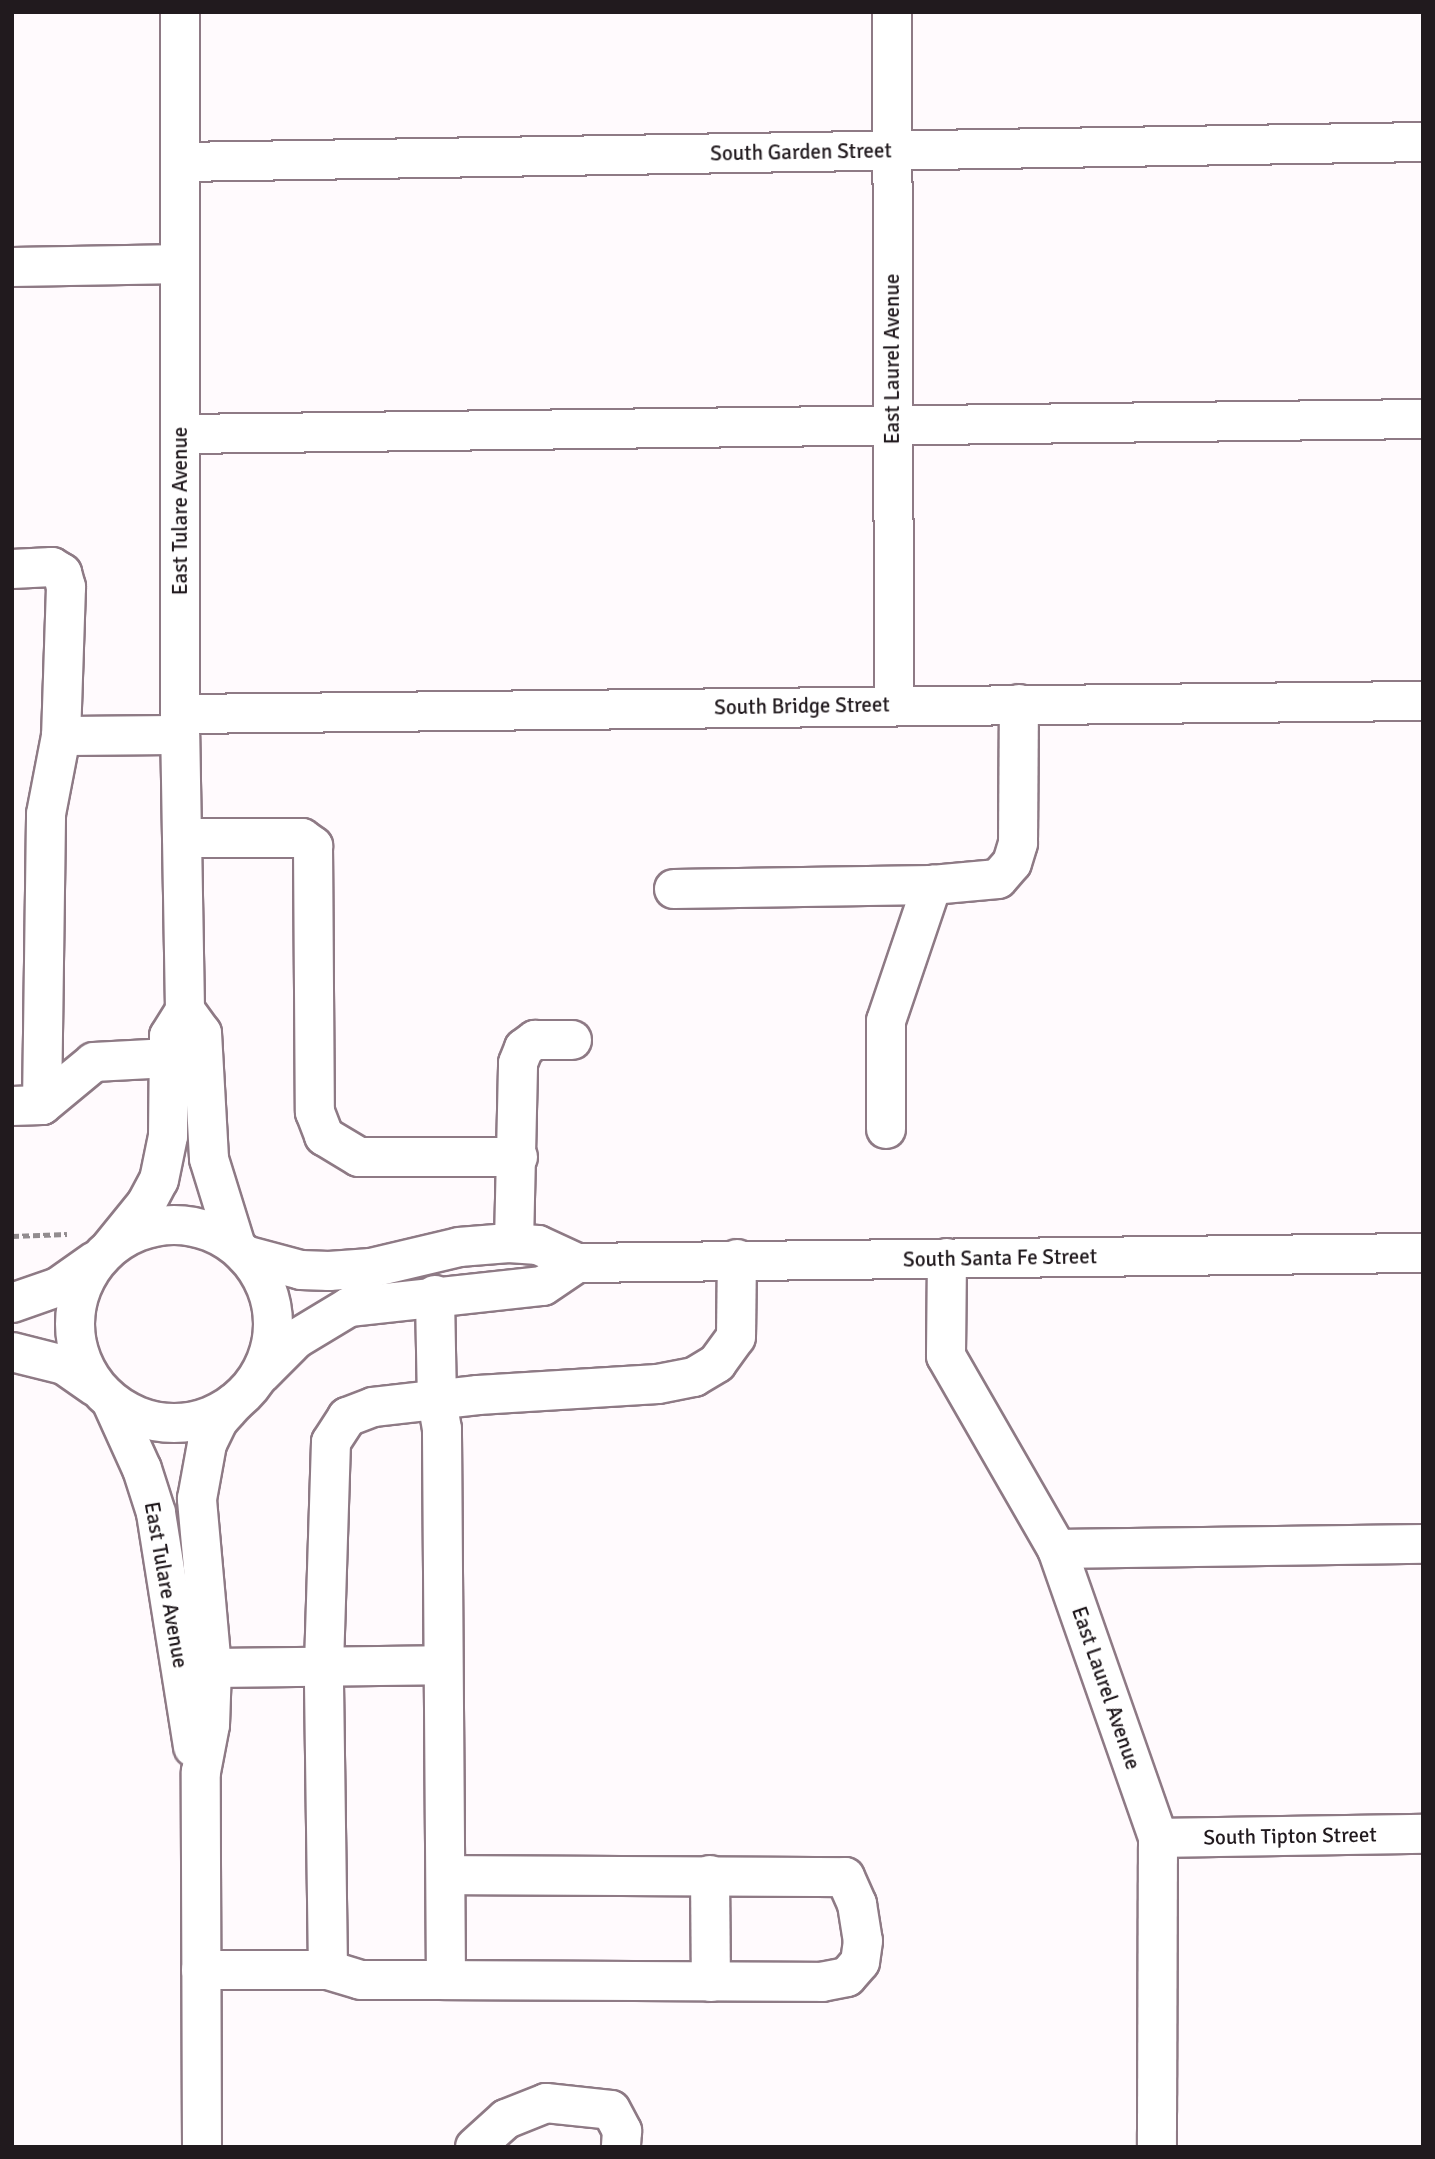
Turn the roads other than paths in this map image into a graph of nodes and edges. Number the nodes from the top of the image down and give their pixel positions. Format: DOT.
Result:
graph roads {
  1 [pos="180,12"];
  2 [pos="892,12"];
  3 [pos="1423,142"];
  4 [pos="892,151"];
  5 [pos="180,162"];
  6 [pos="179,264"];
  7 [pos="12,267"];
  8 [pos="1423,419"];
  9 [pos="891,429"];
  10 [pos="180,435"];
  11 [pos="12,569"];
  12 [pos="1423,701"];
  13 [pos="1019,704"];
  14 [pos="894,705"];
  15 [pos="180,724"];
  16 [pos="61,736"];
  17 [pos="182,838"];
  18 [pos="932,885"];
  19 [pos="674,889"];
  20 [pos="185,1010"];
  21 [pos="572,1040"];
  22 [pos="169,1058"];
  23 [pos="27,1106"];
  24 [pos="886,1129"];
  25 [pos="517,1157"];
  26 [pos="514,1243"];
  27 [pos="94,1246"];
  28 [pos="240,1251"];
  29 [pos="1423,1253"];
  30 [pos="947,1258"];
  31 [pos="737,1259"];
  32 [pos="577,1263"];
  33 [pos="435,1295"];
  34 [pos="12,1303"];
  35 [pos="12,1352"];
  36 [pos="245,1391"];
  37 [pos="107,1398"];
  38 [pos="437,1402"];
  39 [pos="1423,1544"];
  40 [pos="1058,1549"];
  41 [pos="324,1665"];
  42 [pos="443,1665"];
  43 [pos="212,1668"];
  44 [pos="201,1772"];
  45 [pos="1423,1834"];
  46 [pos="1158,1838"];
  47 [pos="446,1875"];
  48 [pos="710,1875"];
  49 [pos="201,1970"];
  50 [pos="328,1970"];
  51 [pos="446,1980"];
  52 [pos="710,1982"];
  53 [pos="202,2147"];
  54 [pos="475,2147"];
  55 [pos="621,2147"];
  56 [pos="1157,2147"];
  1 -- 5 [label="street, East Tulare Avenue"];
  2 -- 4 [label="street, East Laurel Avenue"];
  3 -- 4 [label="street, South Garden Street"];
  4 -- 5 [label="street, South Garden Street"];
  4 -- 9 [label="street, East Laurel Avenue"];
  5 -- 6 [label="street, East Tulare Avenue"];
  6 -- 7 [label="street"];
  6 -- 10 [label="street, East Tulare Avenue"];
  8 -- 9 [label="street"];
  9 -- 10 [label="street"];
  9 -- 14 [label="street, East Laurel Avenue"];
  10 -- 15 [label="street, East Tulare Avenue"];
  11 -- 16 [label="street"];
  12 -- 13 [label="street, South Bridge Street"];
  13 -- 14 [label="street, South Bridge Street"];
  13 -- 18 [label="street"];
  14 -- 15 [label="street, South Bridge Street"];
  15 -- 16 [label="street, South Bridge Street"];
  15 -- 17 [label="street, East Tulare Avenue"];
  16 -- 23 [label="street"];
  17 -- 20 [label="street, East Tulare Avenue"];
  17 -- 25 [label="street"];
  18 -- 19 [label="street"];
  18 -- 24 [label="street"];
  20 -- 22 [label="street, East Tulare Avenue"];
  20 -- 28 [label="street, East Tulare Avenue"];
  21 -- 25 [label="street"];
  22 -- 23 [label="street"];
  22 -- 27 [label="street, East Tulare Avenue"];
  25 -- 26 [label="street"];
  26 -- 28 [label="street, South Santa Fe Street"];
  26 -- 32 [label="street, South Santa Fe Street"];
  27 -- 28 [label="street"];
  27 -- 34 [label="street"];
  27 -- 37 [label="street"];
  28 -- 36 [label="street"];
  29 -- 30 [label="street, South Santa Fe Street"];
  30 -- 31 [label="street, South Santa Fe Street"];
  30 -- 40 [label="street, East Laurel Avenue"];
  31 -- 32 [label="street, South Santa Fe Street"];
  31 -- 38 [label="street"];
  32 -- 33 [label="street"];
  33 -- 36 [label="street"];
  33 -- 38 [label="street"];
  35 -- 37 [label="street"];
  36 -- 37 [label="street"];
  36 -- 43 [label="street, East Tulare Avenue"];
  37 -- 44 [label="street, East Tulare Avenue"];
  38 -- 41 [label="street"];
  38 -- 42 [label="street"];
  39 -- 40 [label="street"];
  40 -- 46 [label="street, East Laurel Avenue"];
  41 -- 42 [label="street"];
  41 -- 43 [label="street"];
  41 -- 50 [label="street"];
  42 -- 47 [label="street"];
  43 -- 44 [label="street, East Tulare Avenue"];
  44 -- 49 [label="street, East Tulare Avenue"];
  45 -- 46 [label="street, South Tipton Street"];
  46 -- 56 [label="street, East Laurel Avenue"];
  47 -- 48 [label="street"];
  47 -- 51 [label="street"];
  48 -- 52 [label="street"];
  48 -- 52 [label="street"];
  49 -- 50 [label="street"];
  49 -- 53 [label="street, East Tulare Avenue"];
  50 -- 51 [label="street"];
  51 -- 52 [label="street"];
  54 -- 55 [label="street"];
}
